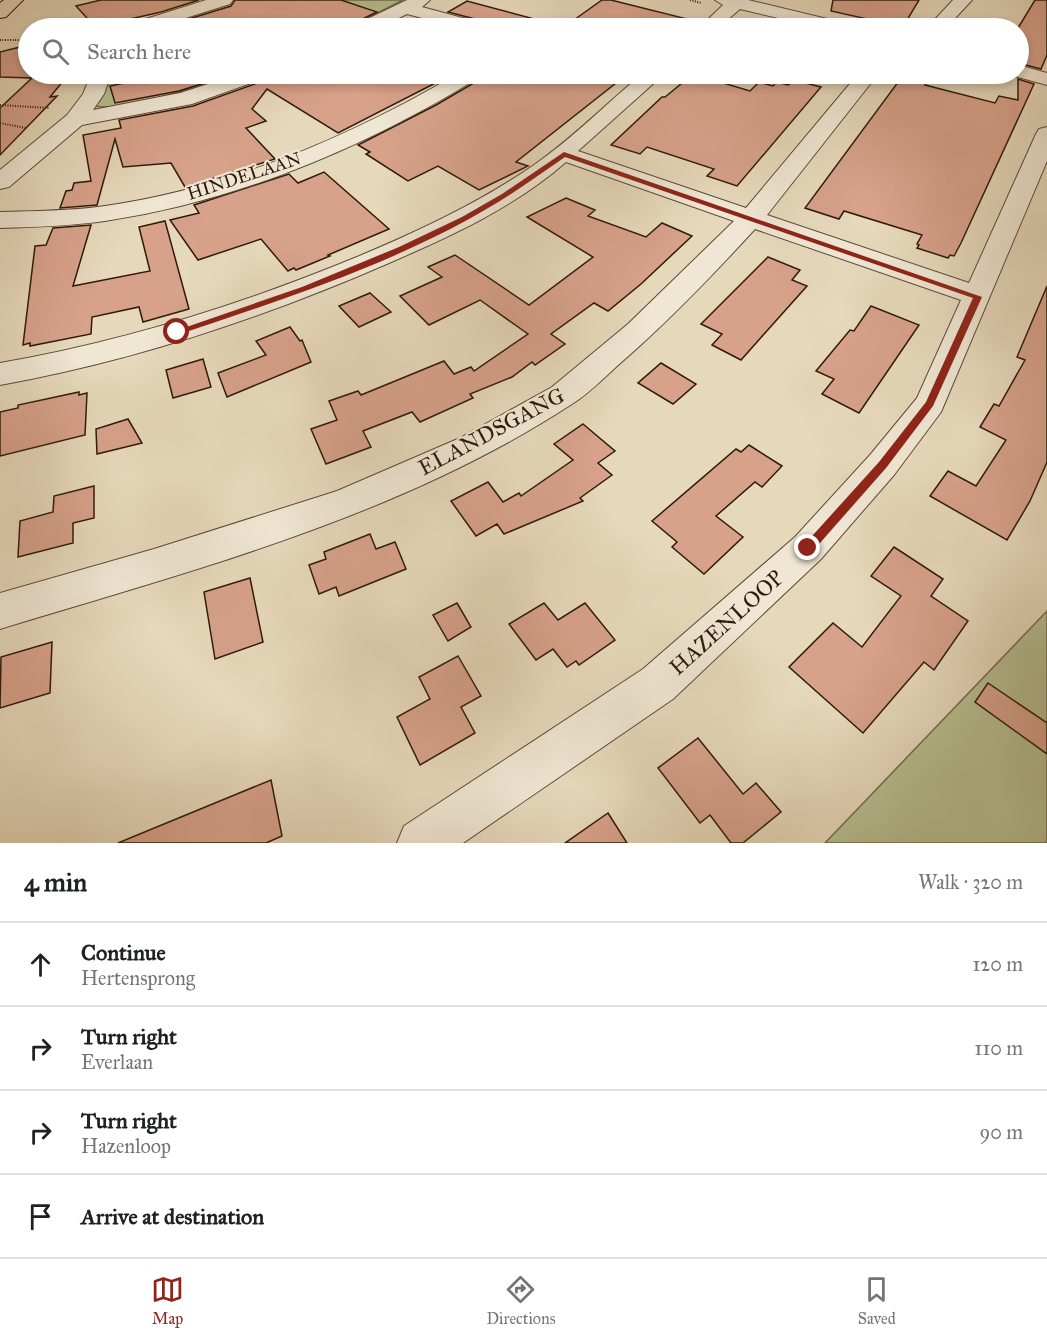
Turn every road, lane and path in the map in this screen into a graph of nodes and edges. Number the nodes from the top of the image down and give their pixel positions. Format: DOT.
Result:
graph roads {
  1 [pos="14,0"];
  2 [pos="224,0"];
  3 [pos="963,0"];
  4 [pos="733,1"];
  5 [pos="414,4"];
  6 [pos="0,13"];
  7 [pos="168,18"];
  8 [pos="385,18"];
  9 [pos="451,18"];
  10 [pos="717,18"];
  11 [pos="801,18"];
  12 [pos="946,18"];
  13 [pos="0,40"];
  14 [pos="18,40"];
  15 [pos="1029,71"];
  16 [pos="1047,72"];
  17 [pos="1029,73"];
  18 [pos="1047,79"];
  19 [pos="97,84"];
  20 [pos="228,84"];
  21 [pos="453,84"];
  22 [pos="638,84"];
  23 [pos="860,84"];
  24 [pos="0,105"];
  25 [pos="79,115"];
  26 [pos="1047,134"];
  27 [pos="564,154"];
  28 [pos="0,182"];
  29 [pos="750,218"];
  30 [pos="0,220"];
  31 [pos="978,297"];
  32 [pos="0,374"];
  33 [pos="0,611"];
  34 [pos="421,843"];
  1 -- 6 [label="main road"];
  2 -- 7 [label="street"];
  3 -- 12 [label="street"];
  4 -- 10 [label="street"];
  4 -- 11 [label="street"];
  5 -- 8 [label="street"];
  5 -- 9 [label="street"];
  13 -- 14 [label="path"];
  15 -- 16 [label="street"];
  17 -- 18 [label="street"];
  19 -- 25 [label="street"];
  20 -- 25 [label="street"];
  21 -- 30 [label="street, HINDELAAN"];
  22 -- 27 [label="street"];
  23 -- 29 [label="street, ELANDSGANG"];
  24 -- 25 [label="path"];
  25 -- 28 [label="street"];
  26 -- 31 [label="street, HAZENLOOP"];
  27 -- 29 [label="street"];
  27 -- 32 [label="street"];
  29 -- 31 [label="street"];
  29 -- 33 [label="street, ELANDSGANG"];
  31 -- 34 [label="street, HAZENLOOP"];
}
